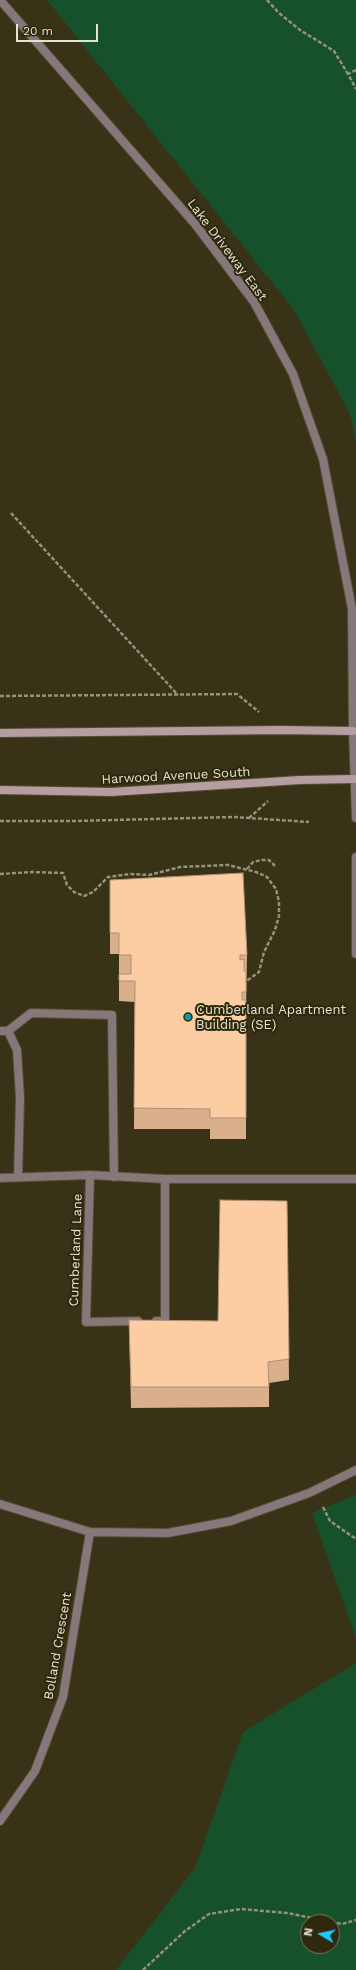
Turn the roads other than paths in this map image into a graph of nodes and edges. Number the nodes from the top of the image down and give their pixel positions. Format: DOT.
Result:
graph roads {
  1 [pos="0,0"];
  2 [pos="353,731"];
  3 [pos="0,733"];
  4 [pos="354,779"];
  5 [pos="0,790"];
  6 [pos="356,818"];
  7 [pos="356,857"];
  8 [pos="356,954"];
  9 [pos="4,1031"];
  10 [pos="90,1175"];
  11 [pos="114,1176"];
  12 [pos="18,1177"];
  13 [pos="0,1178"];
  14 [pos="165,1179"];
  15 [pos="356,1179"];
  16 [pos="356,1470"];
  17 [pos="0,1504"];
  18 [pos="90,1532"];
  19 [pos="0,1821"];
  1 -- 2 [label="street, Lake Driveway East"];
  2 -- 3 [label="main road"];
  2 -- 4 [label="street, Lake Driveway East"];
  4 -- 5 [label="main road, Harwood Avenue South"];
  4 -- 6 [label="street, Lake Driveway East"];
  7 -- 8 [label="street"];
  9 -- 11 [label="street"];
  9 -- 12 [label="street"];
  10 -- 11 [label="street, Cumberland Lane"];
  10 -- 12 [label="street, Cumberland Lane"];
  10 -- 14 [label="street, Cumberland Lane"];
  11 -- 14 [label="street, Cumberland Lane"];
  12 -- 13 [label="street, Cumberland Lane"];
  14 -- 15 [label="street, Cumberland Lane"];
  16 -- 18 [label="street"];
  17 -- 18 [label="street"];
  18 -- 19 [label="street, Bolland Crescent"];
}
